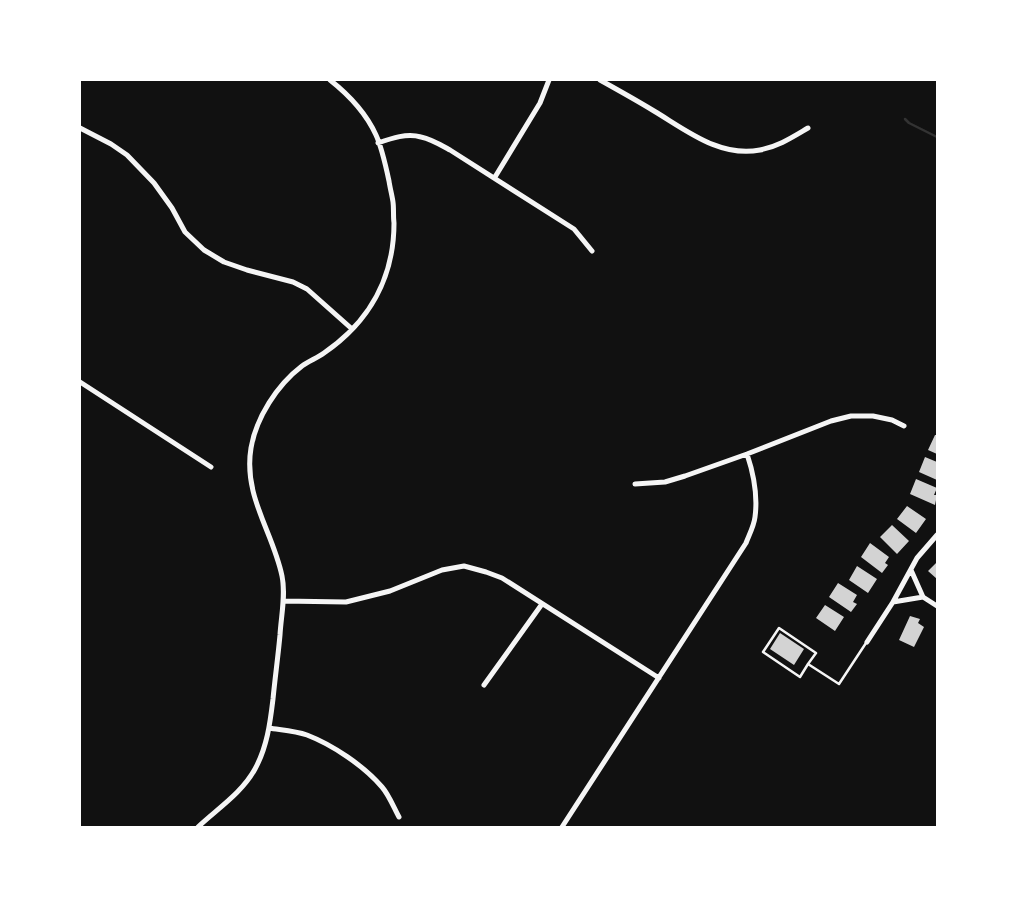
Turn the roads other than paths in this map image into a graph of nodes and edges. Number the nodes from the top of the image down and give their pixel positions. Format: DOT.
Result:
graph roads {
  1 [pos="330,80"];
  2 [pos="549,80"];
  3 [pos="600,80"];
  4 [pos="80,128"];
  5 [pos="808,128"];
  6 [pos="378,143"];
  7 [pos="495,177"];
  8 [pos="592,251"];
  9 [pos="352,329"];
  10 [pos="80,382"];
  11 [pos="904,426"];
  12 [pos="747,454"];
  13 [pos="211,467"];
  14 [pos="635,484"];
  15 [pos="937,535"];
  16 [pos="911,570"];
  17 [pos="923,597"];
  18 [pos="283,601"];
  19 [pos="892,602"];
  20 [pos="542,604"];
  21 [pos="937,606"];
  22 [pos="867,642"];
  23 [pos="808,664"];
  24 [pos="659,678"];
  25 [pos="484,685"];
  26 [pos="269,728"];
  27 [pos="399,817"];
  28 [pos="198,827"];
  29 [pos="562,827"];
  1 -- 6 [label="street"];
  2 -- 7 [label="street"];
  3 -- 5 [label="street"];
  4 -- 9 [label="street"];
  6 -- 7 [label="street"];
  6 -- 9 [label="street"];
  7 -- 8 [label="street"];
  9 -- 18 [label="street"];
  10 -- 13 [label="street"];
  11 -- 12 [label="street"];
  12 -- 14 [label="street"];
  12 -- 24 [label="street"];
  15 -- 16 [label="street"];
  16 -- 17 [label="street"];
  16 -- 19 [label="street"];
  17 -- 19 [label="street"];
  17 -- 21 [label="street"];
  18 -- 20 [label="street"];
  18 -- 26 [label="street"];
  19 -- 22 [label="street"];
  20 -- 24 [label="street"];
  20 -- 25 [label="street"];
  22 -- 23 [label="lane"];
  23 -- 23 [label="lane"];
  24 -- 29 [label="street"];
  26 -- 27 [label="street"];
  26 -- 28 [label="street"];
}
